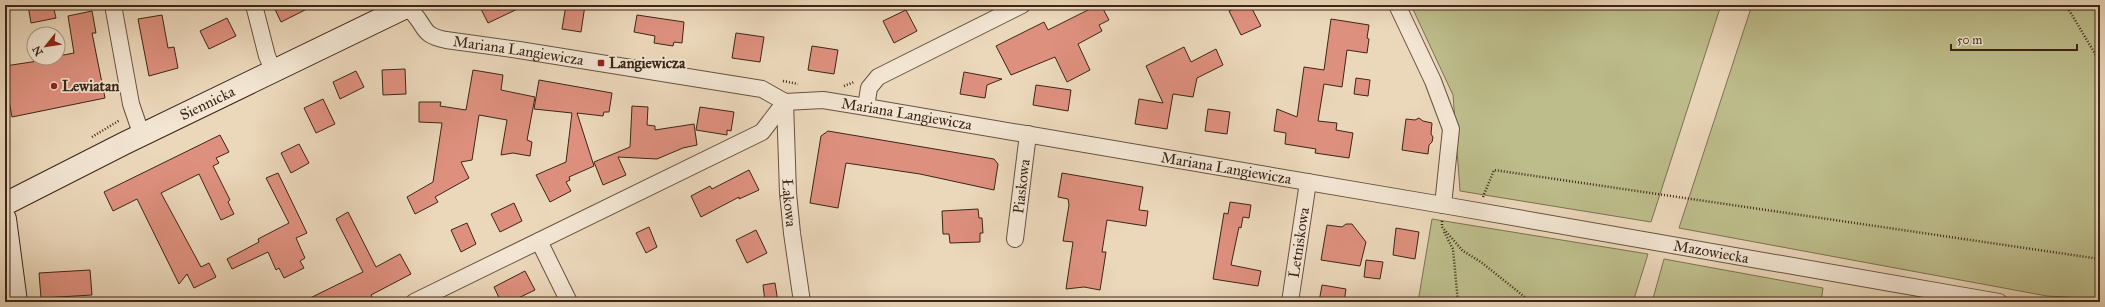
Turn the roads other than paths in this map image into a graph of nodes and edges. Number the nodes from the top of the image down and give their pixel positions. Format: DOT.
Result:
graph roads {
  1 [pos="113,5"];
  2 [pos="254,5"];
  3 [pos="1022,5"];
  4 [pos="1397,5"];
  5 [pos="407,6"];
  6 [pos="274,72"];
  7 [pos="785,102"];
  8 [pos="866,107"];
  9 [pos="1028,134"];
  10 [pos="142,136"];
  11 [pos="1308,182"];
  12 [pos="1422,202"];
  13 [pos="5,204"];
  14 [pos="1443,205"];
  15 [pos="5,219"];
  16 [pos="1015,239"];
  17 [pos="539,241"];
  18 [pos="16,302"];
  19 [pos="414,302"];
  20 [pos="569,302"];
  21 [pos="802,302"];
  22 [pos="1290,302"];
  23 [pos="1999,302"];
  1 -- 10 [label="street"];
  2 -- 6 [label="street"];
  3 -- 8 [label="street"];
  4 -- 14 [label="street"];
  5 -- 6 [label="main road, Siennicka"];
  5 -- 7 [label="street, Mariana Langiewicza"];
  6 -- 10 [label="main road, Siennicka"];
  7 -- 8 [label="street, Mariana Langiewicza"];
  7 -- 17 [label="street"];
  7 -- 21 [label="street, Łąkowa"];
  8 -- 9 [label="street, Mariana Langiewicza"];
  9 -- 11 [label="street, Mariana Langiewicza"];
  9 -- 16 [label="street, Piaskowa"];
  10 -- 13 [label="main road, Siennicka"];
  11 -- 12 [label="street, Mariana Langiewicza"];
  11 -- 22 [label="street, Letniskowa"];
  12 -- 14 [label="street, Mazowiecka"];
  14 -- 23 [label="street, Mazowiecka"];
  15 -- 18 [label="main road"];
  17 -- 19 [label="street"];
  17 -- 20 [label="street"];
}
